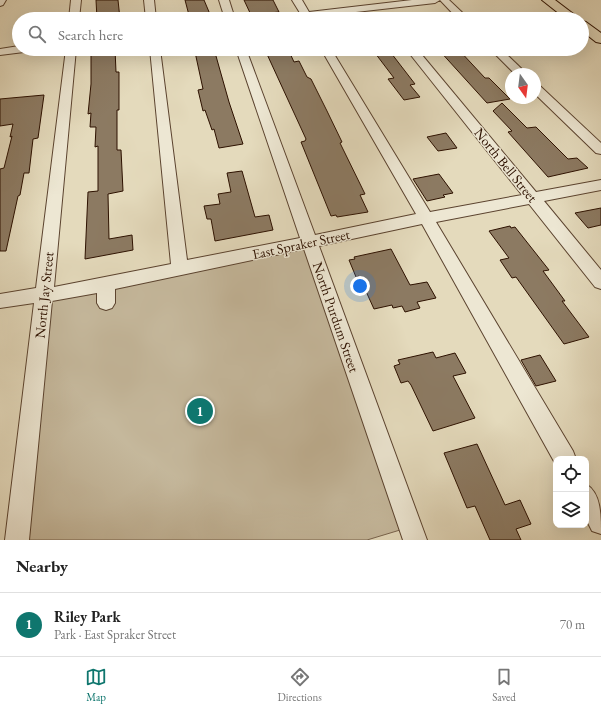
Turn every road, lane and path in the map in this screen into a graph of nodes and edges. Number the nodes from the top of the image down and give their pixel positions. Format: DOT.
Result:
graph roads {
  1 [pos="1,0"];
  2 [pos="76,0"];
  3 [pos="149,0"];
  4 [pos="224,0"];
  5 [pos="297,0"];
  6 [pos="435,0"];
  7 [pos="444,0"];
  8 [pos="548,0"];
  9 [pos="0,3"];
  10 [pos="377,7"];
  11 [pos="75,12"];
  12 [pos="150,12"];
  13 [pos="228,12"];
  14 [pos="304,12"];
  15 [pos="342,12"];
  16 [pos="457,12"];
  17 [pos="564,12"];
  18 [pos="589,30"];
  19 [pos="601,39"];
  20 [pos="12,50"];
  21 [pos="0,52"];
  22 [pos="70,56"];
  23 [pos="156,56"];
  24 [pos="243,56"];
  25 [pos="330,56"];
  26 [pos="417,56"];
  27 [pos="502,56"];
  28 [pos="515,68"];
  29 [pos="541,93"];
  30 [pos="601,150"];
  31 [pos="601,185"];
  32 [pos="533,198"];
  33 [pos="426,218"];
  34 [pos="310,243"];
  35 [pos="180,269"];
  36 [pos="601,282"];
  37 [pos="106,284"];
  38 [pos="44,296"];
  39 [pos="0,301"];
  40 [pos="106,303"];
  41 [pos="562,456"];
  42 [pos="589,501"];
  43 [pos="601,522"];
  44 [pos="17,540"];
  45 [pos="414,540"];
  1 -- 9 [label="street"];
  2 -- 11 [label="street"];
  3 -- 12 [label="street"];
  4 -- 13 [label="street"];
  5 -- 14 [label="street"];
  6 -- 10 [label="street"];
  7 -- 16 [label="street"];
  8 -- 17 [label="main road"];
  10 -- 15 [label="street"];
  18 -- 19 [label="main road"];
  20 -- 21 [label="street"];
  22 -- 38 [label="street, North Jay Street"];
  23 -- 35 [label="street"];
  24 -- 34 [label="street, North Purdum Street"];
  25 -- 33 [label="street"];
  26 -- 32 [label="street, North Bell Street"];
  27 -- 28 [label="street"];
  29 -- 30 [label="street"];
  31 -- 32 [label="street, East Spraker Street"];
  32 -- 33 [label="street, East Spraker Street"];
  32 -- 36 [label="street, North Bell Street"];
  33 -- 34 [label="street, East Spraker Street"];
  33 -- 41 [label="street"];
  34 -- 35 [label="street, East Spraker Street"];
  34 -- 45 [label="street, North Purdum Street"];
  35 -- 37 [label="street, East Spraker Street"];
  37 -- 38 [label="street, East Spraker Street"];
  37 -- 40 [label="street"];
  38 -- 39 [label="street, East Spraker Street"];
  38 -- 44 [label="street, North Jay Street"];
  42 -- 43 [label="street"];
}
